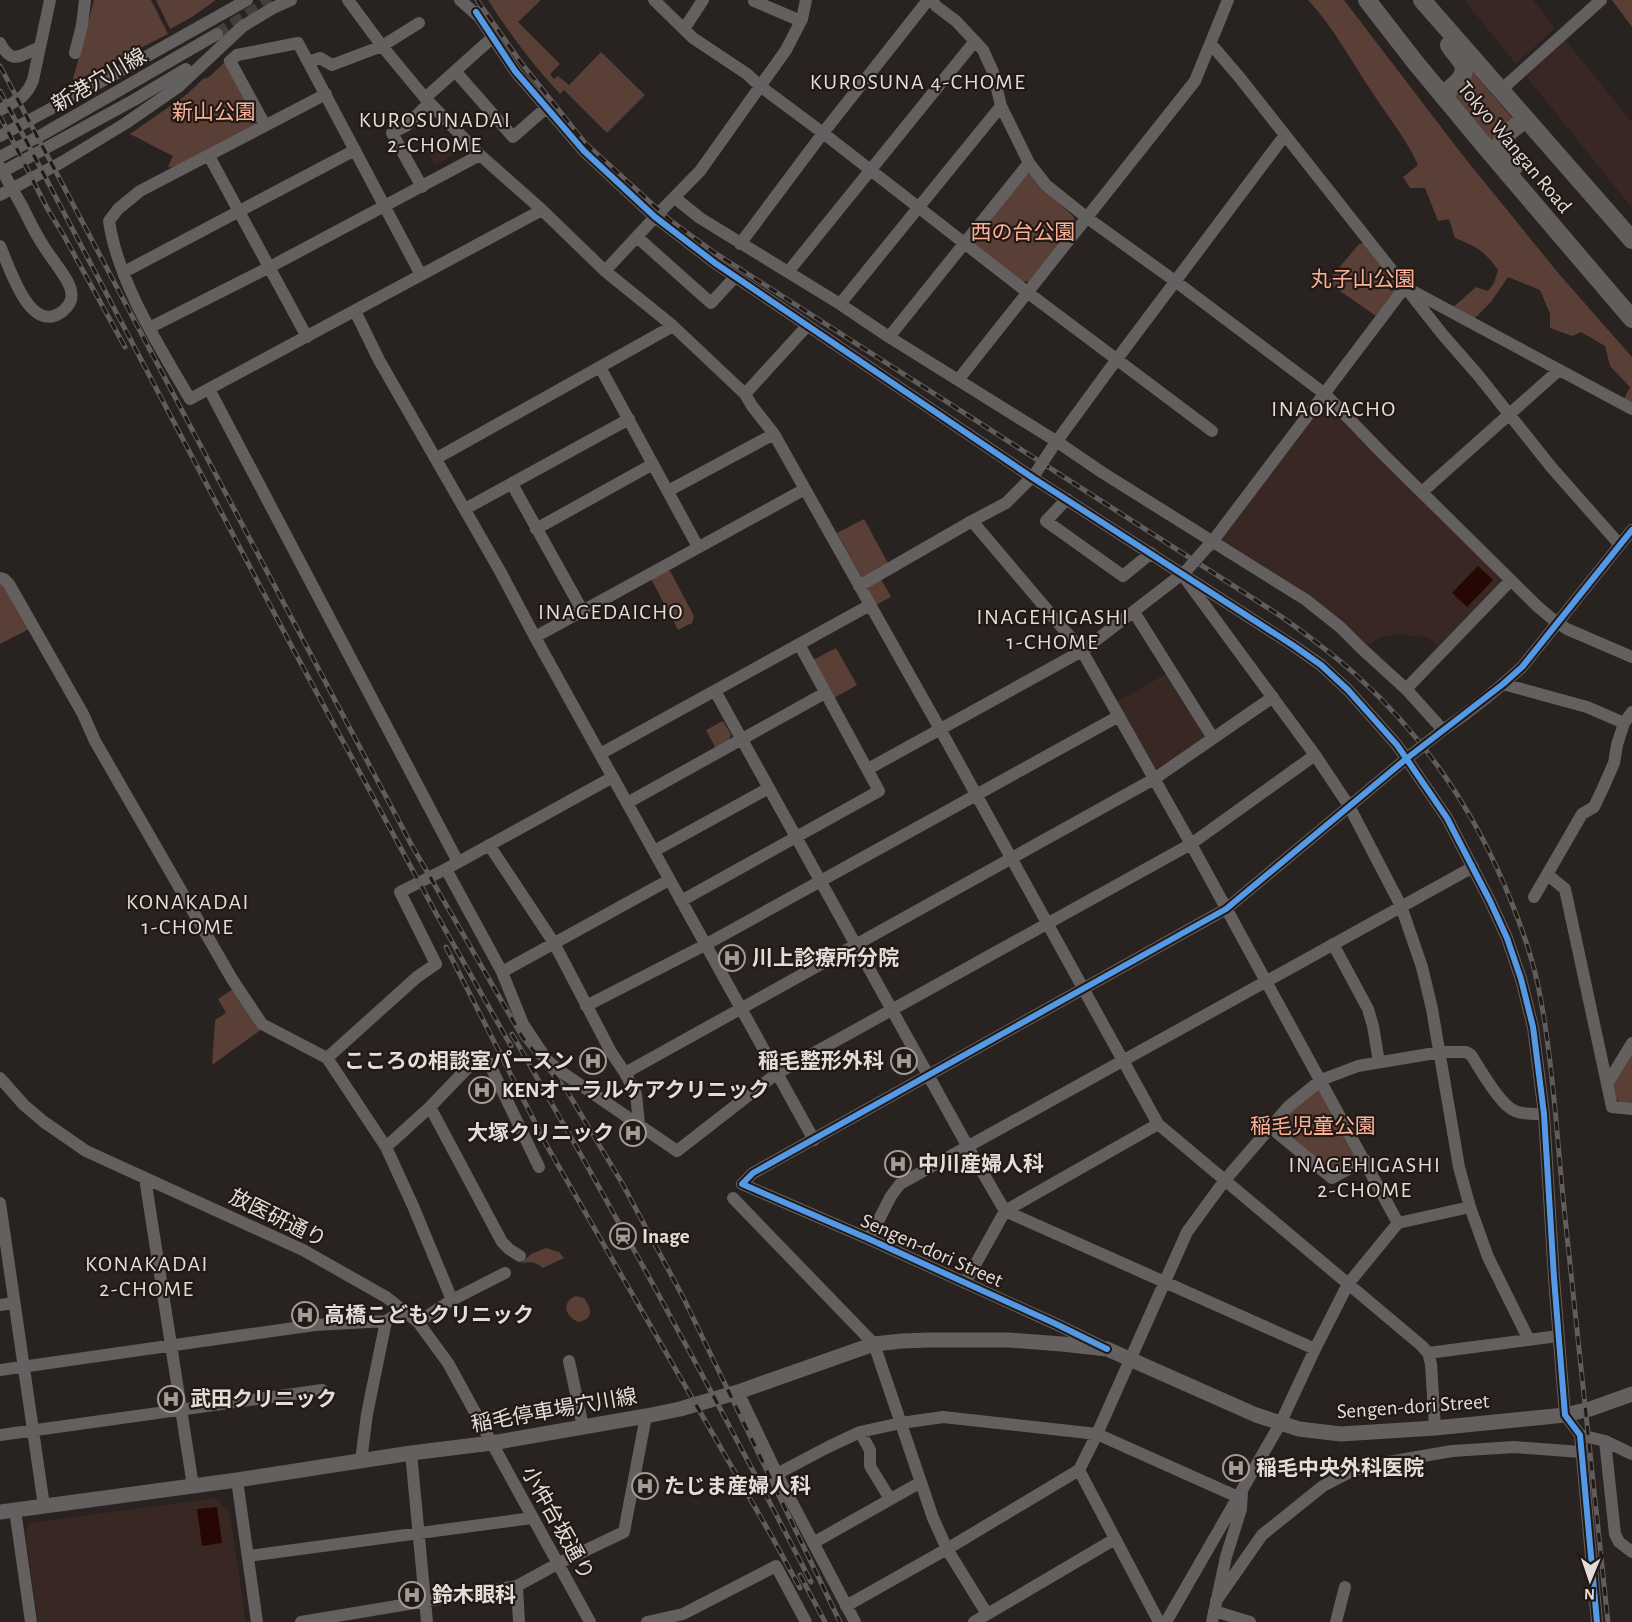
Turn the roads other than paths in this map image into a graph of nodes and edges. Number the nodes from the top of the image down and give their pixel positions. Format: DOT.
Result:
graph roads {
  1 [pos="50,0"];
  2 [pos="85,0"];
  3 [pos="247,0"];
  4 [pos="291,0"];
  5 [pos="348,0"];
  6 [pos="460,0"];
  7 [pos="654,0"];
  8 [pos="703,0"];
  9 [pos="806,0"];
  10 [pos="930,0"];
  11 [pos="1228,0"];
  12 [pos="1367,0"];
  13 [pos="1422,0"];
  14 [pos="1601,0"];
  15 [pos="754,1"];
  16 [pos="801,21"];
  17 [pos="419,23"];
  18 [pos="684,29"];
  19 [pos="217,34"];
  20 [pos="492,38"];
  21 [pos="975,41"];
  22 [pos="0,44"];
  23 [pos="1211,44"];
  24 [pos="382,46"];
  25 [pos="40,47"];
  26 [pos="75,53"];
  27 [pos="308,62"];
  28 [pos="186,69"];
  29 [pos="455,71"];
  30 [pos="759,86"];
  31 [pos="1501,90"];
  32 [pos="326,94"];
  33 [pos="1442,94"];
  34 [pos="427,100"];
  35 [pos="1001,106"];
  36 [pos="546,108"];
  37 [pos="0,110"];
  38 [pos="1526,119"];
  39 [pos="266,125"];
  40 [pos="823,133"];
  41 [pos="1285,135"];
  42 [pos="0,136"];
  43 [pos="355,150"];
  44 [pos="480,155"];
  45 [pos="209,156"];
  46 [pos="0,157"];
  47 [pos="1029,163"];
  48 [pos="0,167"];
  49 [pos="870,170"];
  50 [pos="0,173"];
  51 [pos="422,187"];
  52 [pos="0,195"];
  53 [pos="675,198"];
  54 [pos="385,206"];
  55 [pos="918,207"];
  56 [pos="1536,208"];
  57 [pos="542,210"];
  58 [pos="239,211"];
  59 [pos="655,217"];
  60 [pos="1086,217"];
  61 [pos="637,237"];
  62 [pos="1632,240"];
  63 [pos="963,243"];
  64 [pos="740,244"];
  65 [pos="0,246"];
  66 [pos="268,268"];
  67 [pos="605,271"];
  68 [pos="124,272"];
  69 [pos="788,272"];
  70 [pos="421,275"];
  71 [pos="735,277"];
  72 [pos="1175,281"];
  73 [pos="1405,287"];
  74 [pos="1027,292"];
  75 [pos="840,304"];
  76 [pos="355,311"];
  77 [pos="1632,319"];
  78 [pos="673,326"];
  79 [pos="807,326"];
  80 [pos="149,328"];
  81 [pos="307,337"];
  82 [pos="889,337"];
  83 [pos="1117,358"];
  84 [pos="600,367"];
  85 [pos="1559,370"];
  86 [pos="958,380"];
  87 [pos="209,389"];
  88 [pos="745,394"];
  89 [pos="1325,394"];
  90 [pos="1632,409"];
  91 [pos="1509,415"];
  92 [pos="629,419"];
  93 [pos="1212,430"];
  94 [pos="774,434"];
  95 [pos="1055,443"];
  96 [pos="437,458"];
  97 [pos="653,464"];
  98 [pos="1034,476"];
  99 [pos="512,484"];
  100 [pos="805,489"];
  101 [pos="668,491"];
  102 [pos="1422,492"];
  103 [pos="1067,498"];
  104 [pos="465,509"];
  105 [pos="972,521"];
  106 [pos="536,529"];
  107 [pos="1632,530"];
  108 [pos="1211,544"];
  109 [pos="1620,544"];
  110 [pos="698,547"];
  111 [pos="1151,553"];
  112 [pos="1184,573"];
  113 [pos="0,578"];
  114 [pos="1512,580"];
  115 [pos="859,586"];
  116 [pos="870,605"];
  117 [pos="582,610"];
  118 [pos="1134,612"];
  119 [pos="1556,622"];
  120 [pos="535,637"];
  121 [pos="799,644"];
  122 [pos="1082,651"];
  123 [pos="1632,657"];
  124 [pos="1503,684"];
  125 [pos="1406,689"];
  126 [pos="715,691"];
  127 [pos="825,693"];
  128 [pos="1273,697"];
  129 [pos="1632,712"];
  130 [pos="1119,716"];
  131 [pos="1624,723"];
  132 [pos="940,729"];
  133 [pos="1443,730"];
  134 [pos="1213,738"];
  135 [pos="742,739"];
  136 [pos="600,754"];
  137 [pos="1315,755"];
  138 [pos="1406,759"];
  139 [pos="868,769"];
  140 [pos="612,777"];
  141 [pos="1154,779"];
  142 [pos="769,788"];
  143 [pos="976,795"];
  144 [pos="627,803"];
  145 [pos="1349,806"];
  146 [pos="796,837"];
  147 [pos="1191,844"];
  148 [pos="489,845"];
  149 [pos="654,851"];
  150 [pos="1011,859"];
  151 [pos="458,862"];
  152 [pos="1473,867"];
  153 [pos="446,869"];
  154 [pos="1548,875"];
  155 [pos="669,880"];
  156 [pos="821,880"];
  157 [pos="1534,897"];
  158 [pos="681,901"];
  159 [pos="1401,906"];
  160 [pos="1227,909"];
  161 [pos="1048,924"];
  162 [pos="554,943"];
  163 [pos="1333,944"];
  164 [pos="705,945"];
  165 [pos="856,946"];
  166 [pos="502,972"];
  167 [pos="1266,981"];
  168 [pos="1083,990"];
  169 [pos="586,1006"];
  170 [pos="741,1009"];
  171 [pos="892,1010"];
  172 [pos="1632,1043"];
  173 [pos="1440,1052"];
  174 [pos="327,1058"];
  175 [pos="1122,1060"];
  176 [pos="1379,1062"];
  177 [pos="626,1073"];
  178 [pos="776,1074"];
  179 [pos="929,1075"];
  180 [pos="0,1078"];
  181 [pos="1321,1080"];
  182 [pos="1607,1084"];
  183 [pos="430,1107"];
  184 [pos="1632,1108"];
  185 [pos="1544,1114"];
  186 [pos="639,1124"];
  187 [pos="1158,1124"];
  188 [pos="1270,1127"];
  189 [pos="814,1140"];
  190 [pos="386,1147"];
  191 [pos="968,1147"];
  192 [pos="1365,1160"];
  193 [pos="539,1167"];
  194 [pos="145,1178"];
  195 [pos="1224,1180"];
  196 [pos="733,1198"];
  197 [pos="0,1203"];
  198 [pos="1470,1207"];
  199 [pos="1005,1211"];
  200 [pos="1398,1223"];
  201 [pos="2,1238"];
  202 [pos="869,1239"];
  203 [pos="520,1256"];
  204 [pos="506,1273"];
  205 [pos="1164,1282"];
  206 [pos="965,1283"];
  207 [pos="1348,1284"];
  208 [pos="452,1300"];
  209 [pos="14,1303"];
  210 [pos="0,1305"];
  211 [pos="404,1311"];
  212 [pos="386,1321"];
  213 [pos="418,1322"];
  214 [pos="1558,1336"];
  215 [pos="1529,1340"];
  216 [pos="874,1344"];
  217 [pos="172,1346"];
  218 [pos="1107,1349"];
  219 [pos="1315,1349"];
  220 [pos="1428,1353"];
  221 [pos="1130,1359"];
  222 [pos="569,1361"];
  223 [pos="23,1367"];
  224 [pos="0,1370"];
  225 [pos="322,1390"];
  226 [pos="738,1392"];
  227 [pos="1632,1394"];
  228 [pos="182,1410"];
  229 [pos="1565,1415"];
  230 [pos="646,1416"];
  231 [pos="901,1423"];
  232 [pos="1280,1424"];
  233 [pos="583,1427"];
  234 [pos="1435,1428"];
  235 [pos="33,1431"];
  236 [pos="860,1432"];
  237 [pos="1097,1434"];
  238 [pos="1580,1435"];
  239 [pos="0,1436"];
  240 [pos="1605,1441"];
  241 [pos="492,1443"];
  242 [pos="1581,1452"];
  243 [pos="411,1453"];
  244 [pos="1632,1454"];
  245 [pos="361,1461"];
  246 [pos="1079,1470"];
  247 [pos="777,1474"];
  248 [pos="237,1480"];
  249 [pos="921,1482"];
  250 [pos="193,1486"];
  251 [pos="1240,1494"];
  252 [pos="890,1500"];
  253 [pos="44,1506"];
  254 [pos="8,1511"];
  255 [pos="532,1518"];
  256 [pos="419,1534"];
  257 [pos="1115,1539"];
  258 [pos="813,1543"];
  259 [pos="947,1549"];
  260 [pos="1632,1552"];
  261 [pos="248,1556"];
  262 [pos="557,1564"];
  263 [pos="517,1586"];
  264 [pos="1345,1587"];
  265 [pos="425,1602"];
  266 [pos="846,1606"];
  267 [pos="1214,1611"];
  268 [pos="987,1614"];
  269 [pos="31,1622"];
  270 [pos="257,1622"];
  271 [pos="301,1622"];
  272 [pos="427,1622"];
  273 [pos="519,1622"];
  274 [pos="590,1622"];
  275 [pos="647,1622"];
  276 [pos="806,1622"];
  277 [pos="855,1622"];
  278 [pos="974,1622"];
  279 [pos="1159,1622"];
  280 [pos="1166,1622"];
  281 [pos="1250,1622"];
  282 [pos="1336,1622"];
  283 [pos="1597,1622"];
  1 -- 25 [label="street"];
  2 -- 26 [label="street"];
  3 -- 42 [label="street"];
  4 -- 52 [label="street"];
  5 -- 24 [label="street"];
  6 -- 20 [label="street"];
  7 -- 18 [label="street"];
  8 -- 18 [label="street"];
  9 -- 16 [label="street"];
  10 -- 21 [label="street"];
  10 -- 40 [label="street"];
  11 -- 23 [label="street"];
  12 -- 33 [label="highway, Tokyo Wangan Road"];
  13 -- 31 [label="highway, Tokyo Wangan Road"];
  13 -- 33 [label="highway"];
  14 -- 31 [label="street"];
  15 -- 16 [label="street"];
  16 -- 30 [label="street"];
  17 -- 24 [label="street"];
  18 -- 30 [label="street"];
  19 -- 46 [label="street, 新港穴川線"];
  20 -- 29 [label="street"];
  20 -- 36 [label="street"];
  21 -- 35 [label="street"];
  21 -- 49 [label="street"];
  22 -- 25 [label="street"];
  23 -- 41 [label="street"];
  23 -- 60 [label="street"];
  24 -- 27 [label="street"];
  24 -- 34 [label="street"];
  25 -- 37 [label="street"];
  27 -- 32 [label="street"];
  27 -- 39 [label="street"];
  28 -- 50 [label="street, 新港穴川線"];
  29 -- 34 [label="street"];
  29 -- 36 [label="street"];
  30 -- 40 [label="street"];
  30 -- 53 [label="street"];
  31 -- 38 [label="highway, Tokyo Wangan Road"];
  32 -- 39 [label="street"];
  32 -- 43 [label="street"];
  33 -- 56 [label="highway, Tokyo Wangan Road"];
  34 -- 44 [label="street"];
  34 -- 51 [label="street"];
  35 -- 47 [label="street"];
  35 -- 55 [label="street"];
  36 -- 59 [label="street"];
  38 -- 56 [label="highway"];
  38 -- 62 [label="highway, Tokyo Wangan Road"];
  39 -- 45 [label="street"];
  40 -- 49 [label="street"];
  40 -- 64 [label="street"];
  41 -- 72 [label="street"];
  41 -- 73 [label="street"];
  43 -- 54 [label="street"];
  43 -- 58 [label="street"];
  44 -- 51 [label="street"];
  44 -- 57 [label="street"];
  45 -- 58 [label="street"];
  45 -- 68 [label="street"];
  47 -- 60 [label="street"];
  47 -- 63 [label="street"];
  48 -- 65 [label="street, bridge"];
  49 -- 55 [label="street"];
  49 -- 69 [label="street"];
  51 -- 54 [label="street"];
  53 -- 59 [label="street"];
  53 -- 64 [label="street"];
  54 -- 66 [label="street"];
  54 -- 70 [label="street"];
  55 -- 63 [label="street"];
  55 -- 75 [label="street"];
  56 -- 77 [label="highway, Tokyo Wangan Road"];
  57 -- 67 [label="street"];
  57 -- 70 [label="street"];
  58 -- 66 [label="street"];
  58 -- 68 [label="street"];
  59 -- 61 [label="street"];
  59 -- 71 [label="street"];
  60 -- 72 [label="street"];
  60 -- 74 [label="street"];
  61 -- 67 [label="street"];
  61 -- 71 [label="street"];
  63 -- 74 [label="street"];
  63 -- 82 [label="street"];
  64 -- 69 [label="street"];
  66 -- 80 [label="street"];
  66 -- 81 [label="street"];
  67 -- 78 [label="street"];
  68 -- 80 [label="street"];
  69 -- 75 [label="street"];
  70 -- 76 [label="street"];
  71 -- 79 [label="street"];
  72 -- 83 [label="street"];
  72 -- 89 [label="street"];
  73 -- 85 [label="street"];
  73 -- 89 [label="street"];
  73 -- 91 [label="street"];
  74 -- 83 [label="street"];
  74 -- 86 [label="street"];
  75 -- 82 [label="street"];
  76 -- 81 [label="street"];
  76 -- 96 [label="street"];
  78 -- 84 [label="street"];
  78 -- 88 [label="street"];
  79 -- 88 [label="street"];
  79 -- 98 [label="street"];
  80 -- 87 [label="street"];
  81 -- 87 [label="street"];
  82 -- 86 [label="street"];
  83 -- 93 [label="street"];
  83 -- 95 [label="street"];
  84 -- 92 [label="street"];
  84 -- 96 [label="street"];
  85 -- 90 [label="street"];
  85 -- 91 [label="street"];
  86 -- 95 [label="street"];
  87 -- 151 [label="street"];
  88 -- 94 [label="street"];
  89 -- 102 [label="street"];
  89 -- 108 [label="street"];
  91 -- 102 [label="street"];
  91 -- 109 [label="street"];
  92 -- 97 [label="street"];
  92 -- 99 [label="street"];
  94 -- 100 [label="street"];
  94 -- 101 [label="street"];
  95 -- 98 [label="street, bridge"];
  95 -- 108 [label="street"];
  96 -- 104 [label="street"];
  97 -- 101 [label="street"];
  97 -- 106 [label="street"];
  98 -- 103 [label="street"];
  98 -- 105 [label="street"];
  99 -- 104 [label="street"];
  99 -- 106 [label="street"];
  100 -- 110 [label="street"];
  100 -- 115 [label="street"];
  101 -- 110 [label="street"];
  102 -- 114 [label="street"];
  103 -- 111 [label="street"];
  103 -- 111 [label="street"];
  104 -- 120 [label="street"];
  105 -- 115 [label="street"];
  105 -- 122 [label="street"];
  106 -- 117 [label="street"];
  107 -- 109 [label="street"];
  108 -- 112 [label="street, bridge"];
  108 -- 125 [label="street"];
  109 -- 119 [label="street"];
  110 -- 117 [label="street"];
  111 -- 112 [label="street"];
  112 -- 118 [label="street"];
  112 -- 128 [label="street"];
  112 -- 138 [label="street"];
  113 -- 174 [label="street"];
  114 -- 119 [label="street"];
  114 -- 125 [label="street"];
  115 -- 116 [label="street"];
  116 -- 121 [label="street"];
  116 -- 132 [label="street"];
  117 -- 120 [label="street"];
  118 -- 122 [label="street"];
  118 -- 134 [label="street"];
  119 -- 123 [label="street"];
  119 -- 124 [label="street"];
  120 -- 136 [label="street"];
  121 -- 126 [label="street"];
  121 -- 127 [label="street"];
  122 -- 130 [label="street"];
  122 -- 132 [label="street"];
  124 -- 131 [label="street"];
  124 -- 133 [label="street"];
  125 -- 133 [label="street"];
  126 -- 135 [label="street"];
  126 -- 136 [label="street"];
  127 -- 135 [label="street"];
  127 -- 139 [label="street"];
  128 -- 134 [label="street"];
  128 -- 137 [label="street"];
  129 -- 131 [label="street"];
  130 -- 141 [label="street"];
  130 -- 143 [label="street"];
  131 -- 154 [label="street"];
  132 -- 139 [label="street"];
  132 -- 143 [label="street"];
  133 -- 138 [label="street, bridge"];
  134 -- 141 [label="street"];
  135 -- 142 [label="street"];
  135 -- 144 [label="street"];
  136 -- 140 [label="street"];
  137 -- 145 [label="street"];
  137 -- 147 [label="street"];
  138 -- 145 [label="street"];
  138 -- 152 [label="street"];
  139 -- 146 [label="street"];
  140 -- 144 [label="street"];
  140 -- 148 [label="street"];
  141 -- 147 [label="street"];
  141 -- 150 [label="street"];
  142 -- 146 [label="street"];
  142 -- 149 [label="street"];
  143 -- 150 [label="street"];
  143 -- 156 [label="street"];
  144 -- 149 [label="street"];
  145 -- 159 [label="street"];
  145 -- 160 [label="street"];
  146 -- 156 [label="street"];
  146 -- 158 [label="street"];
  147 -- 160 [label="street"];
  147 -- 161 [label="street"];
  148 -- 151 [label="street"];
  148 -- 162 [label="street"];
  149 -- 155 [label="street"];
  150 -- 161 [label="street"];
  150 -- 165 [label="street"];
  151 -- 153 [label="street"];
  152 -- 159 [label="street"];
  152 -- 185 [label="street"];
  153 -- 166 [label="street"];
  153 -- 174 [label="street"];
  154 -- 157 [label="street"];
  154 -- 182 [label="street"];
  155 -- 158 [label="street"];
  155 -- 162 [label="street"];
  156 -- 164 [label="street"];
  156 -- 165 [label="street"];
  158 -- 164 [label="street"];
  159 -- 163 [label="street"];
  159 -- 173 [label="street"];
  160 -- 167 [label="street"];
  160 -- 168 [label="street"];
  161 -- 168 [label="street"];
  161 -- 171 [label="street"];
  162 -- 166 [label="street"];
  162 -- 169 [label="street"];
  163 -- 167 [label="street"];
  163 -- 176 [label="street"];
  164 -- 169 [label="street"];
  164 -- 170 [label="street"];
  165 -- 170 [label="street"];
  165 -- 171 [label="street"];
  166 -- 186 [label="street"];
  167 -- 175 [label="street"];
  167 -- 181 [label="street"];
  168 -- 175 [label="street"];
  168 -- 179 [label="street"];
  169 -- 177 [label="street"];
  170 -- 177 [label="street"];
  170 -- 178 [label="street"];
  171 -- 178 [label="street"];
  171 -- 179 [label="street"];
  172 -- 182 [label="street"];
  173 -- 176 [label="street"];
  173 -- 185 [label="street"];
  173 -- 198 [label="street"];
  174 -- 190 [label="street"];
  175 -- 187 [label="street"];
  175 -- 191 [label="street"];
  176 -- 181 [label="street"];
  177 -- 186 [label="street"];
  178 -- 186 [label="street"];
  178 -- 189 [label="street"];
  179 -- 189 [label="street"];
  179 -- 191 [label="street"];
  180 -- 194 [label="street, 放医研通り"];
  181 -- 188 [label="street"];
  181 -- 192 [label="street"];
  182 -- 184 [label="street"];
  183 -- 190 [label="street"];
  183 -- 193 [label="street"];
  183 -- 203 [label="street"];
  185 -- 214 [label="street"];
  187 -- 195 [label="street"];
  187 -- 199 [label="street"];
  188 -- 192 [label="street"];
  188 -- 195 [label="street"];
  189 -- 202 [label="street, Sengen-dori Street"];
  190 -- 208 [label="street"];
  191 -- 199 [label="street"];
  191 -- 202 [label="street"];
  192 -- 200 [label="street"];
  194 -- 211 [label="street, 放医研通り"];
  194 -- 217 [label="street"];
  195 -- 205 [label="street"];
  195 -- 207 [label="street"];
  196 -- 216 [label="street"];
  197 -- 201 [label="street"];
  198 -- 200 [label="street"];
  198 -- 215 [label="street"];
  199 -- 205 [label="street"];
  199 -- 206 [label="street"];
  200 -- 207 [label="street"];
  201 -- 209 [label="street"];
  202 -- 206 [label="street, Sengen-dori Street"];
  204 -- 208 [label="street"];
  205 -- 219 [label="street"];
  205 -- 221 [label="street"];
  206 -- 218 [label="street, Sengen-dori Street"];
  207 -- 219 [label="street"];
  207 -- 220 [label="street"];
  208 -- 213 [label="street"];
  209 -- 210 [label="street"];
  209 -- 223 [label="street"];
  211 -- 212 [label="street"];
  211 -- 213 [label="street, 放医研通り"];
  212 -- 217 [label="street"];
  212 -- 245 [label="street"];
  213 -- 241 [label="street, 放医研通り"];
  214 -- 215 [label="street"];
  214 -- 229 [label="street"];
  215 -- 220 [label="street"];
  216 -- 218 [label="main road, 稲毛停車場穴川線"];
  216 -- 226 [label="main road, 稲毛停車場穴川線"];
  216 -- 231 [label="street"];
  217 -- 223 [label="street"];
  217 -- 228 [label="street"];
  218 -- 221 [label="main road, Sengen-dori Street"];
  219 -- 232 [label="street"];
  220 -- 234 [label="street"];
  221 -- 232 [label="main road, Sengen-dori Street"];
  221 -- 237 [label="street"];
  222 -- 233 [label="street"];
  223 -- 224 [label="street"];
  223 -- 235 [label="street"];
  225 -- 228 [label="street"];
  226 -- 230 [label="main road, 稲毛停車場穴川線"];
  226 -- 247 [label="street"];
  227 -- 229 [label="main road, Sengen-dori Street"];
  228 -- 235 [label="street"];
  228 -- 250 [label="street"];
  229 -- 234 [label="main road, Sengen-dori Street"];
  229 -- 238 [label="street"];
  230 -- 233 [label="main road, 稲毛停車場穴川線"];
  230 -- 262 [label="street"];
  231 -- 236 [label="street"];
  231 -- 237 [label="street"];
  231 -- 249 [label="street"];
  232 -- 234 [label="main road, Sengen-dori Street"];
  232 -- 251 [label="street"];
  233 -- 241 [label="main road, 稲毛停車場穴川線"];
  235 -- 239 [label="street"];
  235 -- 253 [label="street"];
  236 -- 247 [label="street"];
  236 -- 252 [label="street"];
  237 -- 246 [label="street"];
  237 -- 251 [label="street"];
  238 -- 240 [label="street"];
  238 -- 242 [label="street"];
  240 -- 244 [label="street"];
  240 -- 260 [label="street"];
  241 -- 243 [label="main road, 稲毛停車場穴川線"];
  241 -- 255 [label="street, 小仲台坂通り"];
  242 -- 267 [label="street"];
  242 -- 283 [label="street"];
  243 -- 245 [label="main road, 稲毛停車場穴川線"];
  243 -- 256 [label="street"];
  245 -- 248 [label="main road, 稲毛停車場穴川線"];
  246 -- 257 [label="street"];
  246 -- 259 [label="street"];
  247 -- 258 [label="street"];
  248 -- 250 [label="main road, 稲毛停車場穴川線"];
  248 -- 261 [label="street"];
  249 -- 252 [label="street"];
  249 -- 259 [label="street"];
  250 -- 253 [label="main road, 稲毛停車場穴川線"];
  251 -- 267 [label="street"];
  251 -- 280 [label="street"];
  252 -- 258 [label="street"];
  253 -- 254 [label="main road, 稲毛停車場穴川線"];
  254 -- 269 [label="street"];
  255 -- 256 [label="street"];
  255 -- 262 [label="street, 小仲台坂通り"];
  256 -- 261 [label="street"];
  256 -- 265 [label="street"];
  257 -- 268 [label="street"];
  257 -- 279 [label="street"];
  258 -- 266 [label="street"];
  259 -- 266 [label="street"];
  259 -- 268 [label="street"];
  261 -- 270 [label="street"];
  262 -- 263 [label="street"];
  262 -- 274 [label="street, 小仲台坂通り"];
  263 -- 265 [label="street"];
  263 -- 273 [label="street"];
  264 -- 282 [label="street"];
  265 -- 271 [label="street"];
  265 -- 272 [label="street"];
  266 -- 277 [label="street"];
  267 -- 281 [label="street"];
  268 -- 278 [label="street"];
  275 -- 276 [label="street"];
}
